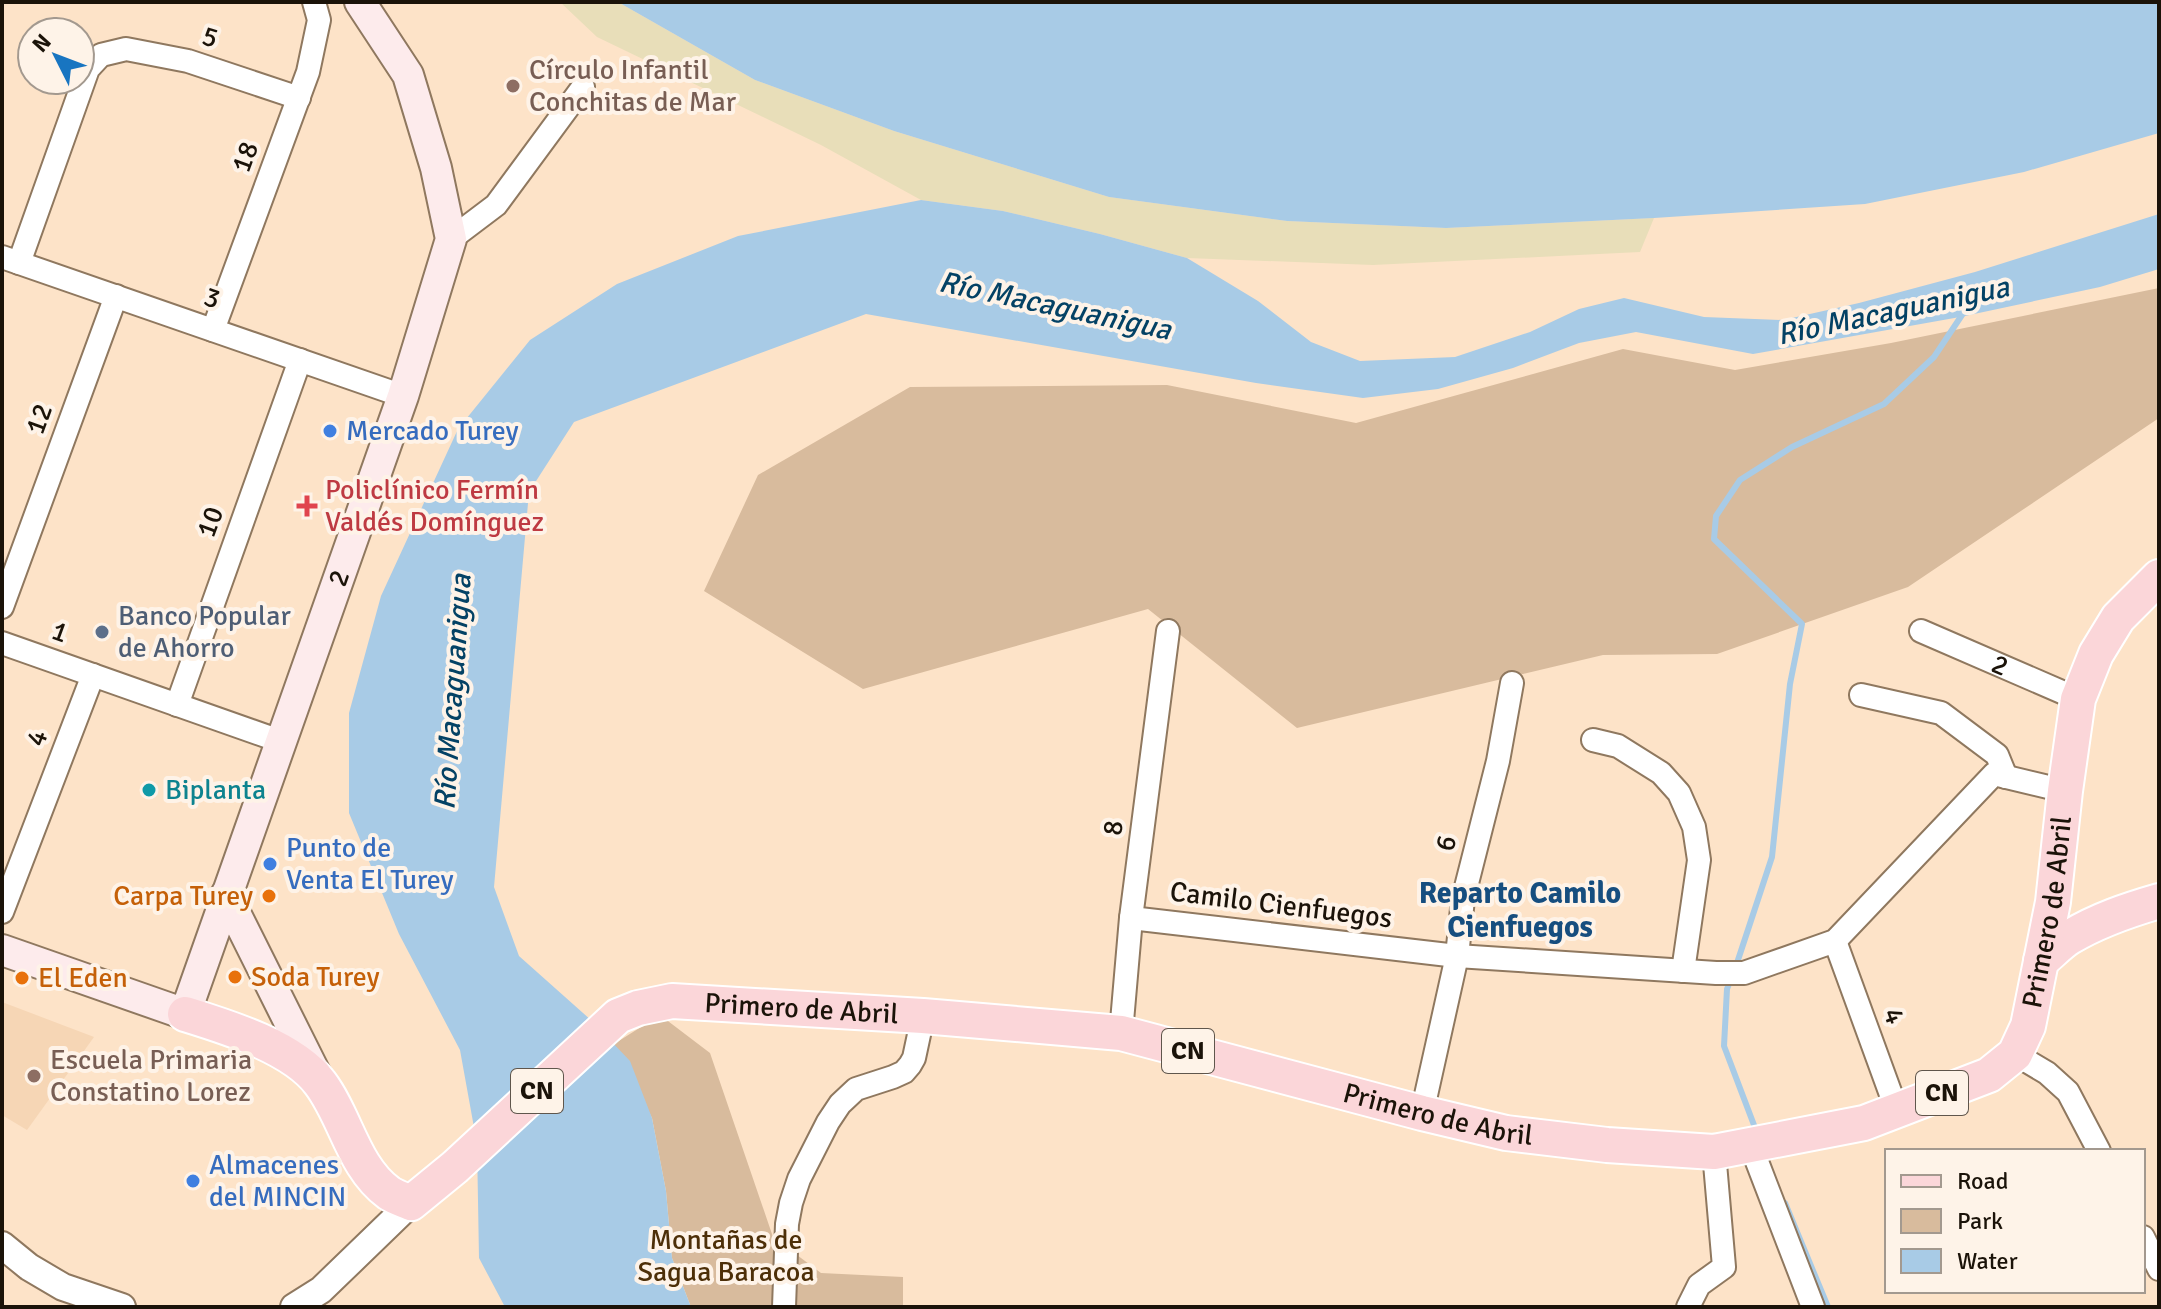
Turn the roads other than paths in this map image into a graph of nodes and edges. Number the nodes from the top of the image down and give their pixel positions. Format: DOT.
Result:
graph roads {
  1 [pos="314,2"];
  2 [pos="360,2"];
  3 [pos="583,87"];
  4 [pos="299,98"];
  5 [pos="451,239"];
  6 [pos="11,260"];
  7 [pos="116,296"];
  8 [pos="213,330"];
  9 [pos="300,360"];
  10 [pos="403,396"];
  11 [pos="2159,577"];
  12 [pos="2,607"];
  13 [pos="1168,631"];
  14 [pos="1921,631"];
  15 [pos="2,643"];
  16 [pos="93,675"];
  17 [pos="1512,683"];
  18 [pos="1861,695"];
  19 [pos="2078,699"];
  20 [pos="177,705"];
  21 [pos="1593,740"];
  22 [pos="280,741"];
  23 [pos="2006,777"];
  24 [pos="2065,791"];
  25 [pos="226,895"];
  26 [pos="2159,901"];
  27 [pos="2053,902"];
  28 [pos="2123,911"];
  29 [pos="2,912"];
  30 [pos="1131,918"];
  31 [pos="1835,941"];
  32 [pos="2,950"];
  33 [pos="1457,956"];
  34 [pos="2041,961"];
  35 [pos="1683,971"];
  36 [pos="185,1014"];
  37 [pos="923,1016"];
  38 [pos="1121,1033"];
  39 [pos="2015,1054"];
  40 [pos="320,1083"];
  41 [pos="1897,1111"];
  42 [pos="1422,1113"];
  43 [pos="1761,1144"];
  44 [pos="2098,1149"];
  45 [pos="1714,1152"];
  46 [pos="411,1203"];
  47 [pos="2145,1241"];
  48 [pos="2,1245"];
  49 [pos="2159,1269"];
  50 [pos="122,1307"];
  51 [pos="294,1307"];
  52 [pos="784,1307"];
  53 [pos="1688,1307"];
  54 [pos="1813,1307"];
  1 -- 4 [label="street, 18"];
  2 -- 5 [label="main road"];
  3 -- 5 [label="street"];
  4 -- 6 [label="street, 5"];
  4 -- 8 [label="street, 18"];
  5 -- 10 [label="main road, 2"];
  6 -- 7 [label="street, 3"];
  7 -- 8 [label="street, 3"];
  7 -- 12 [label="street, 12"];
  8 -- 9 [label="street, 3"];
  9 -- 10 [label="street, 3"];
  9 -- 20 [label="street, 10"];
  10 -- 22 [label="main road, 2"];
  11 -- 19 [label="main road, Primero de Abril"];
  13 -- 30 [label="street, 8"];
  14 -- 19 [label="street, 2"];
  15 -- 16 [label="street, 1"];
  16 -- 20 [label="street, 1"];
  16 -- 29 [label="street, 4"];
  17 -- 33 [label="street, 6"];
  18 -- 23 [label="street"];
  19 -- 24 [label="main road, Primero de Abril"];
  20 -- 22 [label="street, 1"];
  21 -- 35 [label="street"];
  22 -- 25 [label="main road, 2"];
  23 -- 24 [label="street"];
  23 -- 31 [label="street, Camilo Cienfuegos"];
  24 -- 27 [label="main road, Primero de Abril"];
  25 -- 36 [label="main road, 2"];
  25 -- 40 [label="main road"];
  26 -- 28 [label="main road"];
  27 -- 28 [label="main road"];
  27 -- 34 [label="main road, Primero de Abril"];
  28 -- 34 [label="main road"];
  30 -- 33 [label="street, Camilo Cienfuegos"];
  30 -- 38 [label="street, 8"];
  31 -- 35 [label="street, Camilo Cienfuegos"];
  31 -- 41 [label="street, 4"];
  32 -- 36 [label="main road"];
  33 -- 35 [label="street, Camilo Cienfuegos"];
  33 -- 42 [label="street, 6"];
  34 -- 39 [label="main road, Primero de Abril"];
  36 -- 40 [label="main road"];
  37 -- 38 [label="main road, Primero de Abril / CN"];
  37 -- 46 [label="main road, Primero de Abril / CN"];
  37 -- 52 [label="street"];
  38 -- 42 [label="main road, Primero de Abril / CN"];
  39 -- 41 [label="main road, Primero de Abril / CN"];
  39 -- 44 [label="street"];
  40 -- 46 [label="main road"];
  41 -- 43 [label="main road, Primero de Abril / CN"];
  42 -- 45 [label="main road, Primero de Abril / CN"];
  43 -- 45 [label="main road, Primero de Abril / CN"];
  43 -- 54 [label="street"];
  45 -- 53 [label="street"];
  46 -- 51 [label="street"];
  47 -- 49 [label="street"];
  48 -- 50 [label="street"];
}
